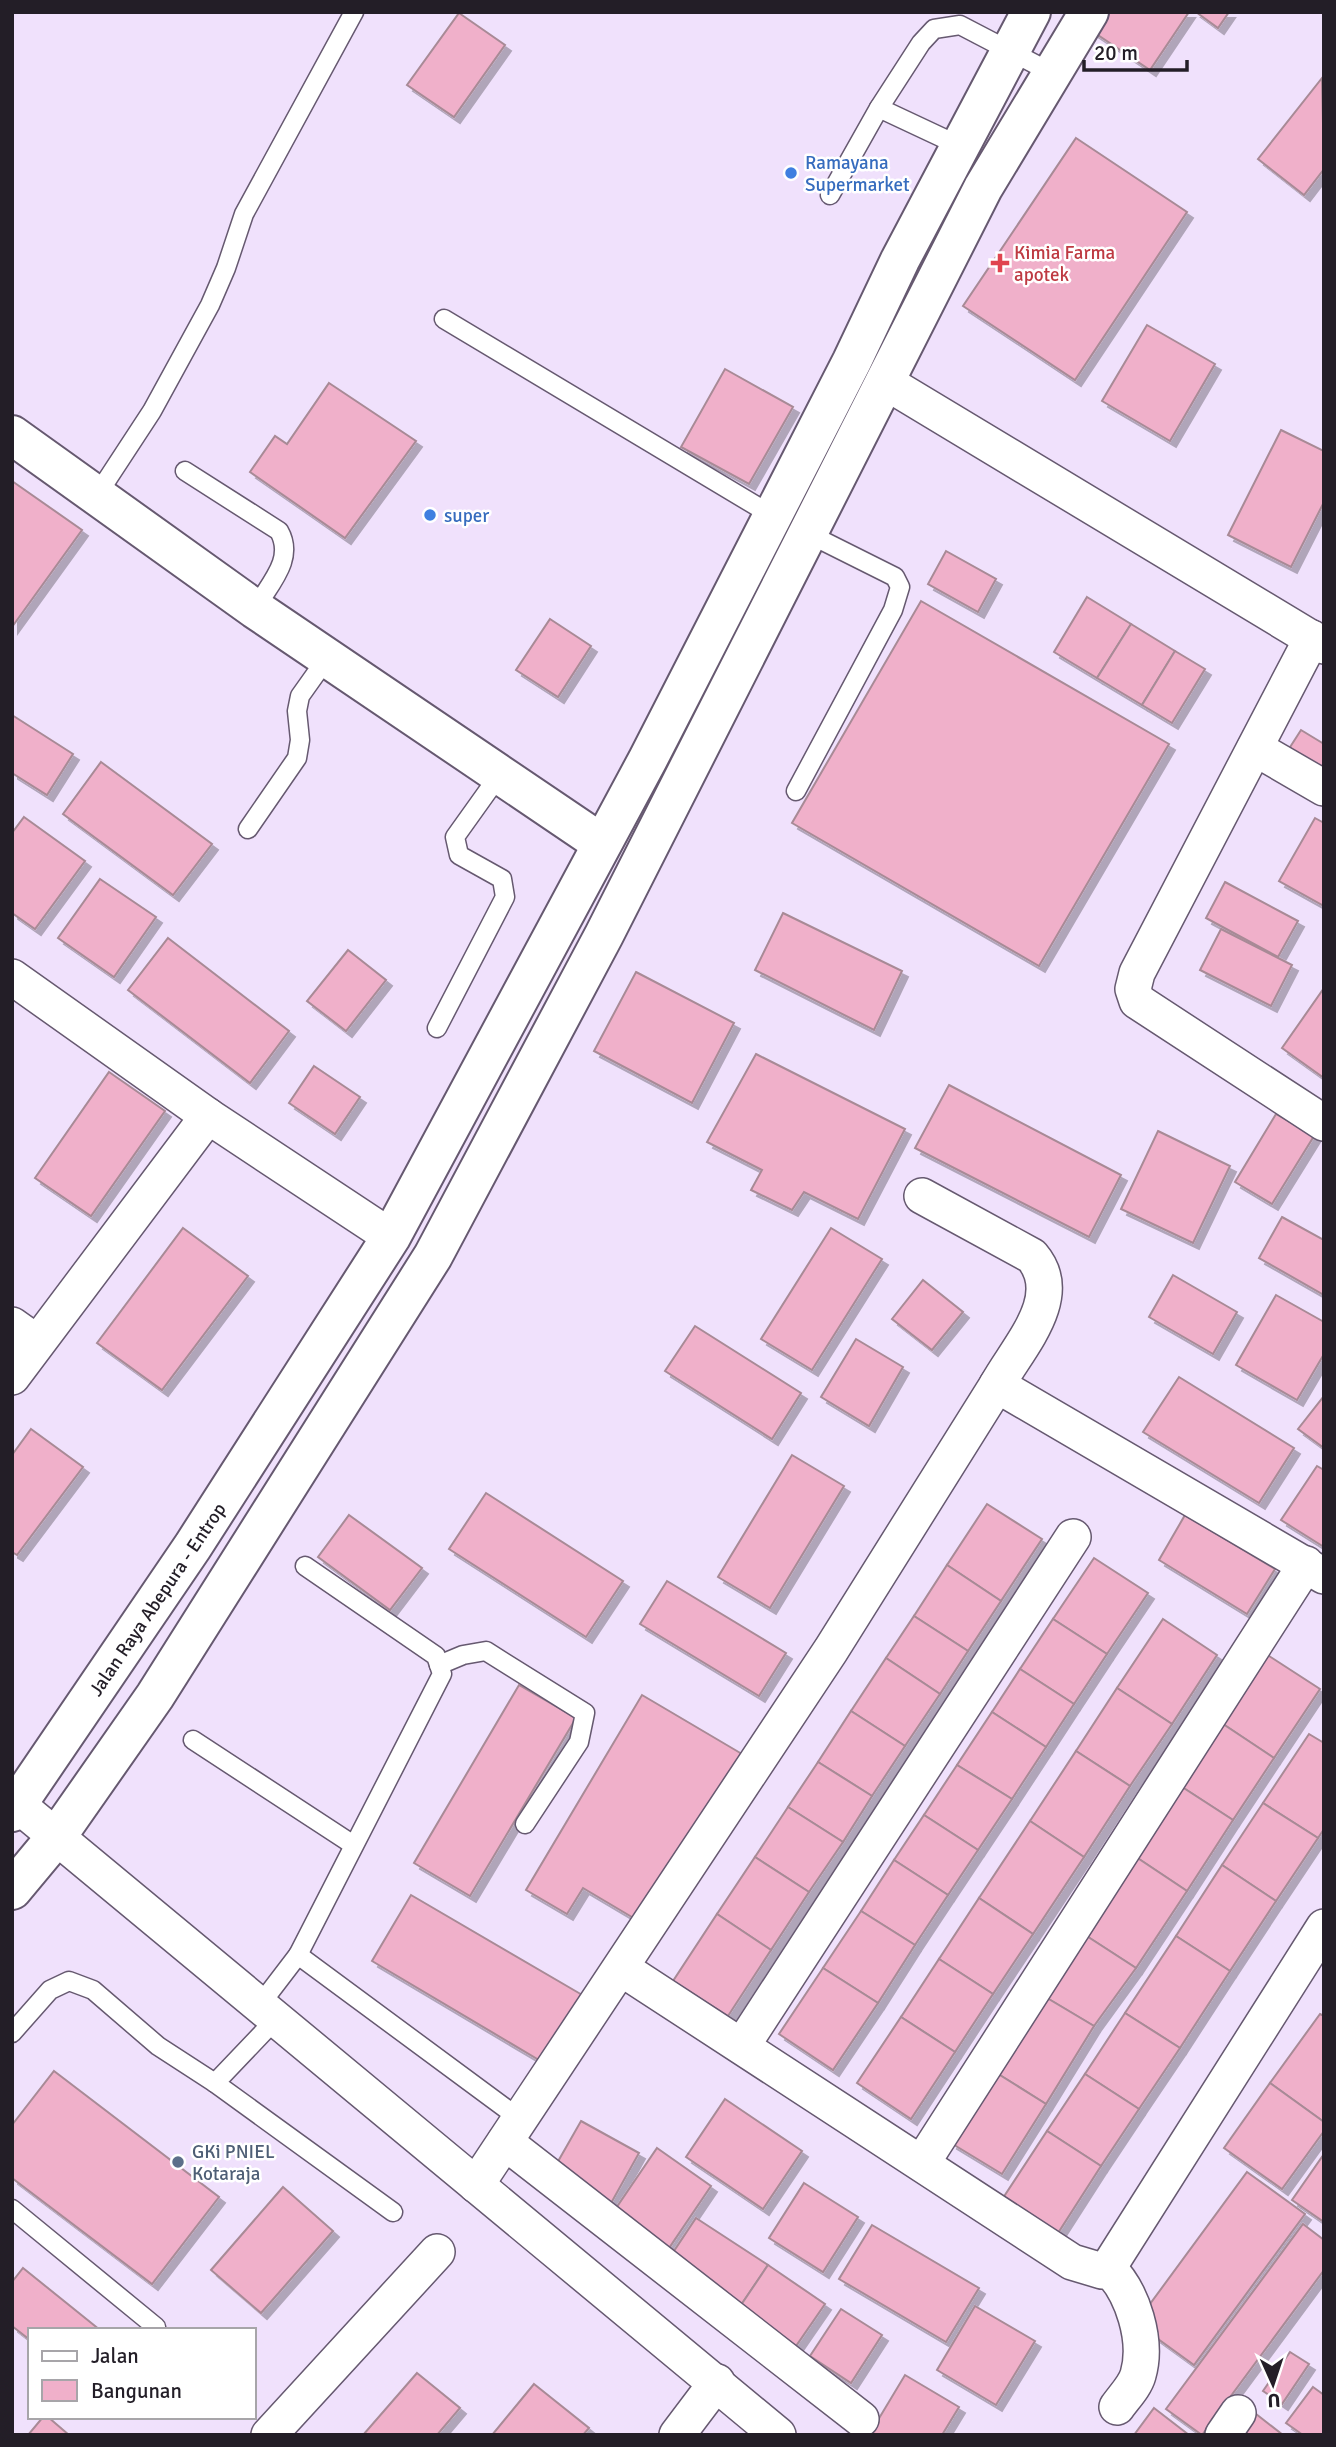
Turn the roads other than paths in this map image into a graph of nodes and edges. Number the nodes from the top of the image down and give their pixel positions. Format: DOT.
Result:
graph roads {
  1 [pos="354,12"];
  2 [pos="1031,12"];
  3 [pos="1089,12"];
  4 [pos="1011,50"];
  5 [pos="1052,73"];
  6 [pos="879,108"];
  7 [pos="960,146"];
  8 [pos="830,195"];
  9 [pos="444,319"];
  10 [pos="884,381"];
  11 [pos="12,435"];
  12 [pos="185,471"];
  13 [pos="97,495"];
  14 [pos="773,516"];
  15 [pos="807,533"];
  16 [pos="255,608"];
  17 [pos="1318,642"];
  18 [pos="327,658"];
  19 [pos="1255,748"];
  20 [pos="500,774"];
  21 [pos="1324,788"];
  22 [pos="796,791"];
  23 [pos="248,829"];
  24 [pos="601,843"];
  25 [pos="12,977"];
  26 [pos="437,1028"];
  27 [pos="208,1116"];
  28 [pos="1324,1123"];
  29 [pos="922,1196"];
  30 [pos="391,1237"];
  31 [pos="24,1333"];
  32 [pos="12,1377"];
  33 [pos="997,1385"];
  34 [pos="1073,1536"];
  35 [pos="305,1566"];
  36 [pos="1315,1570"];
  37 [pos="439,1665"];
  38 [pos="193,1740"];
  39 [pos="15,1809"];
  40 [pos="525,1824"];
  41 [pos="57,1836"];
  42 [pos="352,1844"];
  43 [pos="12,1889"];
  44 [pos="1324,1927"];
  45 [pos="298,1955"];
  46 [pos="621,1968"];
  47 [pos="268,2013"];
  48 [pos="12,2033"];
  49 [pos="742,2046"];
  50 [pos="215,2083"];
  51 [pos="513,2131"];
  52 [pos="922,2163"];
  53 [pos="475,2185"];
  54 [pos="12,2209"];
  55 [pos="393,2212"];
  56 [pos="437,2252"];
  57 [pos="1108,2268"];
  58 [pos="156,2327"];
  59 [pos="717,2382"];
  60 [pos="1117,2407"];
  61 [pos="862,2419"];
  62 [pos="269,2435"];
  63 [pos="677,2435"];
  64 [pos="778,2435"];
  1 -- 13 [label="lane"];
  2 -- 4 [label="main road, Jalan Raya Abepura - Entrop"];
  3 -- 5 [label="main road"];
  4 -- 5 [label="lane"];
  4 -- 6 [label="lane"];
  4 -- 7 [label="main road, Jalan Raya Abepura - Entrop"];
  5 -- 10 [label="main road"];
  6 -- 7 [label="lane"];
  6 -- 8 [label="lane"];
  7 -- 14 [label="main road, Jalan Raya Abepura - Entrop"];
  9 -- 14 [label="lane"];
  10 -- 15 [label="main road"];
  10 -- 17 [label="street"];
  11 -- 13 [label="main road"];
  12 -- 16 [label="lane"];
  13 -- 16 [label="main road"];
  14 -- 24 [label="main road, Jalan Raya Abepura - Entrop"];
  15 -- 22 [label="lane"];
  15 -- 41 [label="main road"];
  16 -- 18 [label="main road"];
  17 -- 19 [label="street"];
  18 -- 20 [label="main road"];
  18 -- 23 [label="lane"];
  19 -- 21 [label="street"];
  19 -- 28 [label="street"];
  20 -- 24 [label="main road"];
  20 -- 26 [label="lane"];
  24 -- 30 [label="main road, Jalan Raya Abepura - Entrop"];
  25 -- 27 [label="street"];
  27 -- 30 [label="street"];
  27 -- 31 [label="street"];
  29 -- 33 [label="street"];
  30 -- 39 [label="main road, Jalan Raya Abepura - Entrop"];
  31 -- 32 [label="street"];
  33 -- 36 [label="street"];
  33 -- 46 [label="street"];
  34 -- 49 [label="street"];
  35 -- 37 [label="lane"];
  36 -- 52 [label="street"];
  37 -- 40 [label="lane"];
  37 -- 42 [label="lane"];
  38 -- 42 [label="lane"];
  39 -- 41 [label="street"];
  41 -- 43 [label="main road"];
  41 -- 47 [label="street"];
  42 -- 45 [label="lane"];
  44 -- 57 [label="street"];
  45 -- 47 [label="lane"];
  45 -- 51 [label="lane"];
  46 -- 49 [label="street"];
  46 -- 51 [label="street"];
  47 -- 50 [label="lane"];
  47 -- 53 [label="street"];
  48 -- 50 [label="lane"];
  49 -- 52 [label="street"];
  50 -- 55 [label="lane"];
  51 -- 53 [label="street"];
  51 -- 61 [label="street"];
  52 -- 57 [label="street"];
  53 -- 59 [label="street"];
  54 -- 58 [label="lane"];
  56 -- 62 [label="street"];
  57 -- 60 [label="street"];
  59 -- 63 [label="street"];
  59 -- 64 [label="street"];
}
